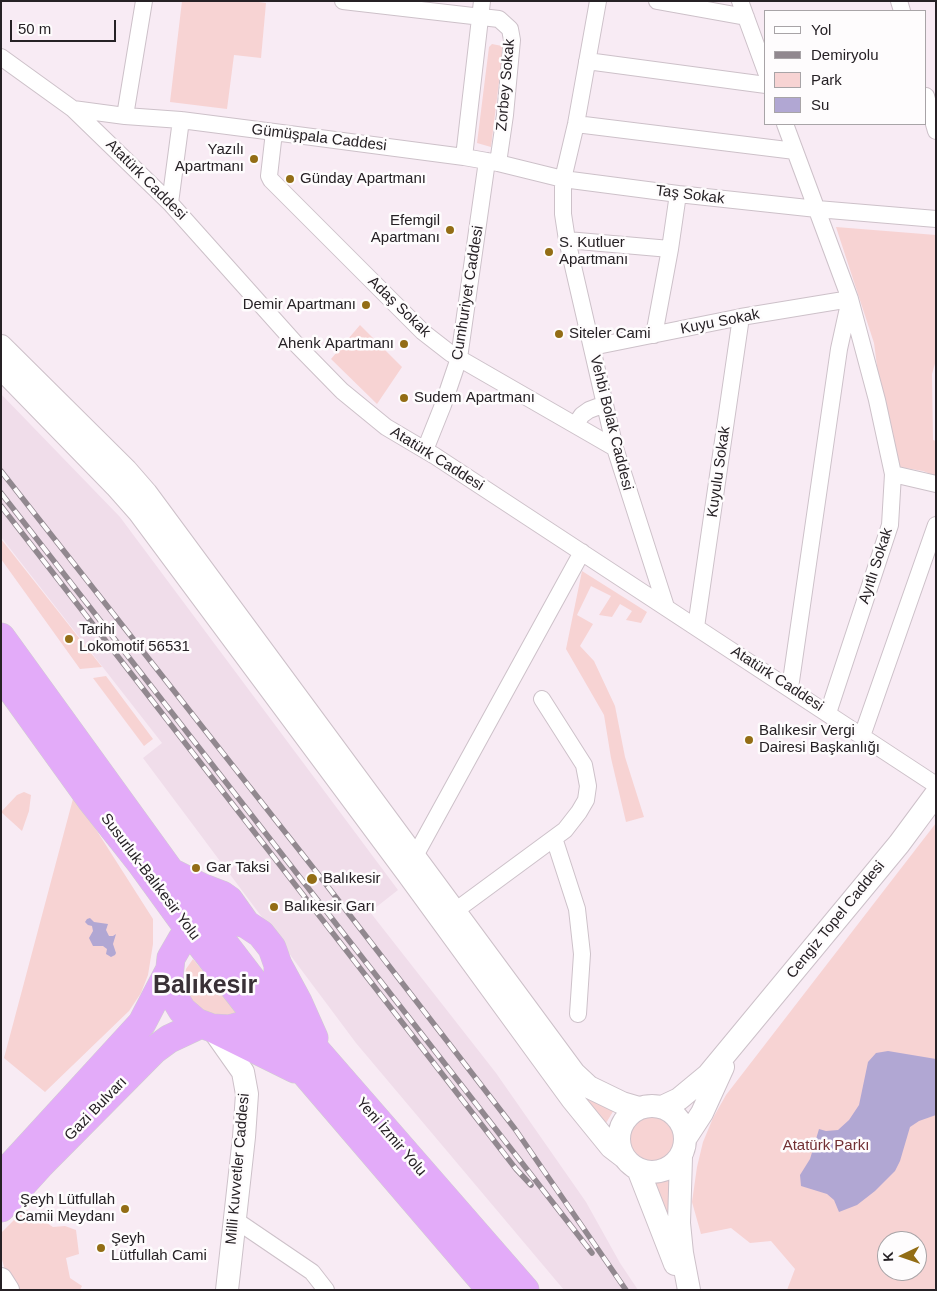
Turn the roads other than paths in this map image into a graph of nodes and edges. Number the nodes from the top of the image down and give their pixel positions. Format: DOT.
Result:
graph roads {
  1 [pos="144,1"];
  2 [pos="343,1"];
  3 [pos="598,1"];
  4 [pos="656,1"];
  5 [pos="740,1"];
  6 [pos="481,9"];
  7 [pos="746,17"];
  8 [pos="1,56"];
  9 [pos="587,61"];
  10 [pos="764,66"];
  11 [pos="764,85"];
  12 [pos="927,100"];
  13 [pos="73,109"];
  14 [pos="125,116"];
  15 [pos="181,120"];
  16 [pos="576,124"];
  17 [pos="785,125"];
  18 [pos="936,131"];
  19 [pos="274,132"];
  20 [pos="795,151"];
  21 [pos="464,157"];
  22 [pos="492,162"];
  23 [pos="563,179"];
  24 [pos="678,194"];
  25 [pos="170,203"];
  26 [pos="817,209"];
  27 [pos="936,219"];
  28 [pos="567,240"];
  29 [pos="670,249"];
  30 [pos="850,299"];
  31 [pos="741,317"];
  32 [pos="654,335"];
  33 [pos="1,346"];
  34 [pos="592,347"];
  35 [pos="459,358"];
  36 [pos="1,368"];
  37 [pos="605,404"];
  38 [pos="575,425"];
  39 [pos="615,448"];
  40 [pos="425,450"];
  41 [pos="893,474"];
  42 [pos="936,484"];
  43 [pos="936,526"];
  44 [pos="582,552"];
  45 [pos="666,607"];
  46 [pos="696,626"];
  47 [pos="1,637"];
  48 [pos="1,675"];
  49 [pos="790,688"];
  50 [pos="542,699"];
  51 [pos="828,713"];
  52 [pos="862,736"];
  53 [pos="936,784"];
  54 [pos="936,794"];
  55 [pos="91,800"];
  56 [pos="554,838"];
  57 [pos="415,856"];
  58 [pos="170,872"];
  59 [pos="456,911"];
  60 [pos="201,924"];
  61 [pos="246,924"];
  62 [pos="278,965"];
  63 [pos="164,982"];
  64 [pos="262,1001"];
  65 [pos="578,1014"];
  66 [pos="207,1026"];
  67 [pos="735,1044"];
  68 [pos="318,1071"];
  69 [pos="662,1107"];
  70 [pos="640,1108"];
  71 [pos="683,1148"];
  72 [pos="631,1163"];
  73 [pos="1,1177"];
  74 [pos="1,1208"];
  75 [pos="234,1220"];
  76 [pos="1,1278"];
  77 [pos="8,1290"];
  78 [pos="227,1290"];
  79 [pos="326,1290"];
  80 [pos="491,1290"];
  81 [pos="526,1290"];
  82 [pos="688,1290"];
  1 -- 14 [label="street"];
  2 -- 6 [label="street, Zorbey Sokak"];
  3 -- 9 [label="street, Vehbi Bolak Caddesi"];
  4 -- 7 [label="street"];
  5 -- 7 [label="street"];
  6 -- 21 [label="street"];
  6 -- 22 [label="street, Zorbey Sokak"];
  7 -- 10 [label="street"];
  8 -- 13 [label="street, Atatürk Caddesi"];
  9 -- 11 [label="street"];
  9 -- 16 [label="street, Vehbi Bolak Caddesi"];
  12 -- 18 [label="street"];
  13 -- 14 [label="street, Gümüşpala Caddesi"];
  13 -- 25 [label="street, Atatürk Caddesi"];
  14 -- 15 [label="street, Gümüşpala Caddesi"];
  15 -- 19 [label="street, Gümüşpala Caddesi"];
  15 -- 25 [label="street"];
  16 -- 20 [label="street"];
  16 -- 23 [label="street, Vehbi Bolak Caddesi"];
  17 -- 20 [label="street, Ayıtlı Sokak"];
  19 -- 21 [label="street, Gümüşpala Caddesi"];
  19 -- 35 [label="street, Adaş Sokak"];
  20 -- 26 [label="street, Ayıtlı Sokak"];
  21 -- 22 [label="street, Gümüşpala Caddesi"];
  22 -- 23 [label="street, Gümüşpala Caddesi"];
  22 -- 35 [label="street, Cumhuriyet Caddesi"];
  23 -- 24 [label="street, Taş Sokak"];
  23 -- 28 [label="street, Vehbi Bolak Caddesi"];
  24 -- 26 [label="street, Taş Sokak"];
  24 -- 29 [label="street"];
  25 -- 40 [label="street, Atatürk Caddesi"];
  26 -- 27 [label="street, Taş Sokak"];
  26 -- 30 [label="street, Ayıtlı Sokak"];
  28 -- 29 [label="street"];
  28 -- 34 [label="street, Vehbi Bolak Caddesi"];
  29 -- 32 [label="street"];
  30 -- 31 [label="street, Kuyu Sokak"];
  30 -- 41 [label="street, Ayıtlı Sokak"];
  30 -- 49 [label="street"];
  31 -- 32 [label="street, Kuyu Sokak"];
  31 -- 46 [label="street, Kuyulu Sokak"];
  32 -- 34 [label="street, Kuyu Sokak"];
  33 -- 57 [label="main road"];
  34 -- 37 [label="street, Vehbi Bolak Caddesi"];
  35 -- 38 [label="street, Adaş Sokak"];
  35 -- 40 [label="street, Cumhuriyet Caddesi"];
  36 -- 72 [label="main road"];
  37 -- 38 [label="street"];
  37 -- 39 [label="street, Vehbi Bolak Caddesi"];
  38 -- 39 [label="street, Adaş Sokak"];
  39 -- 45 [label="street, Vehbi Bolak Caddesi"];
  40 -- 44 [label="street, Atatürk Caddesi"];
  41 -- 42 [label="street"];
  41 -- 51 [label="street, Ayıtlı Sokak"];
  43 -- 52 [label="street"];
  44 -- 45 [label="street, Atatürk Caddesi"];
  44 -- 57 [label="street"];
  45 -- 46 [label="street, Atatürk Caddesi"];
  46 -- 49 [label="street, Atatürk Caddesi"];
  47 -- 58 [label="highway, Susurluk-Balıkesir Yolu"];
  48 -- 55 [label="highway, Susurluk-Balıkesir Yolu"];
  49 -- 51 [label="street, Atatürk Caddesi"];
  50 -- 56 [label="street"];
  51 -- 52 [label="street, Atatürk Caddesi"];
  52 -- 53 [label="street, Atatürk Caddesi"];
  54 -- 67 [label="main road, Cengiz Topel Caddesi"];
  55 -- 60 [label="highway, Susurluk-Balıkesir Yolu"];
  55 -- 63 [label="highway"];
  56 -- 59 [label="street"];
  56 -- 65 [label="street"];
  57 -- 59 [label="main road"];
  58 -- 60 [label="highway, Susurluk-Balıkesir Yolu"];
  58 -- 61 [label="highway"];
  59 -- 70 [label="main road"];
  60 -- 61 [label="highway"];
  60 -- 63 [label="highway"];
  60 -- 64 [label="highway, Susurluk-Balıkesir Yolu"];
  61 -- 62 [label="highway"];
  62 -- 64 [label="highway"];
  62 -- 68 [label="highway"];
  63 -- 66 [label="highway"];
  63 -- 73 [label="highway, Gazi Bulvarı"];
  64 -- 66 [label="highway"];
  64 -- 68 [label="highway, Susurluk-Balıkesir Yolu"];
  66 -- 68 [label="highway"];
  66 -- 74 [label="highway, Gazi Bulvarı"];
  66 -- 75 [label="main road, Milli Kuvvetler Caddesi"];
  67 -- 69 [label="main road, Cengiz Topel Caddesi"];
  67 -- 71 [label="main road, Cengiz Topel Caddesi"];
  68 -- 80 [label="highway, Yeni İzmir Yolu"];
  68 -- 81 [label="highway, Yeni İzmir Yolu"];
  69 -- 70 [label="main road, Cengiz Topel Caddesi"];
  69 -- 71 [label="main road"];
  70 -- 72 [label="main road"];
  71 -- 72 [label="main road, Cengiz Topel Caddesi"];
  71 -- 82 [label="main road"];
  72 -- 82 [label="main road"];
  75 -- 78 [label="main road, Milli Kuvvetler Caddesi"];
  75 -- 79 [label="street"];
  76 -- 77 [label="main road"];
}
